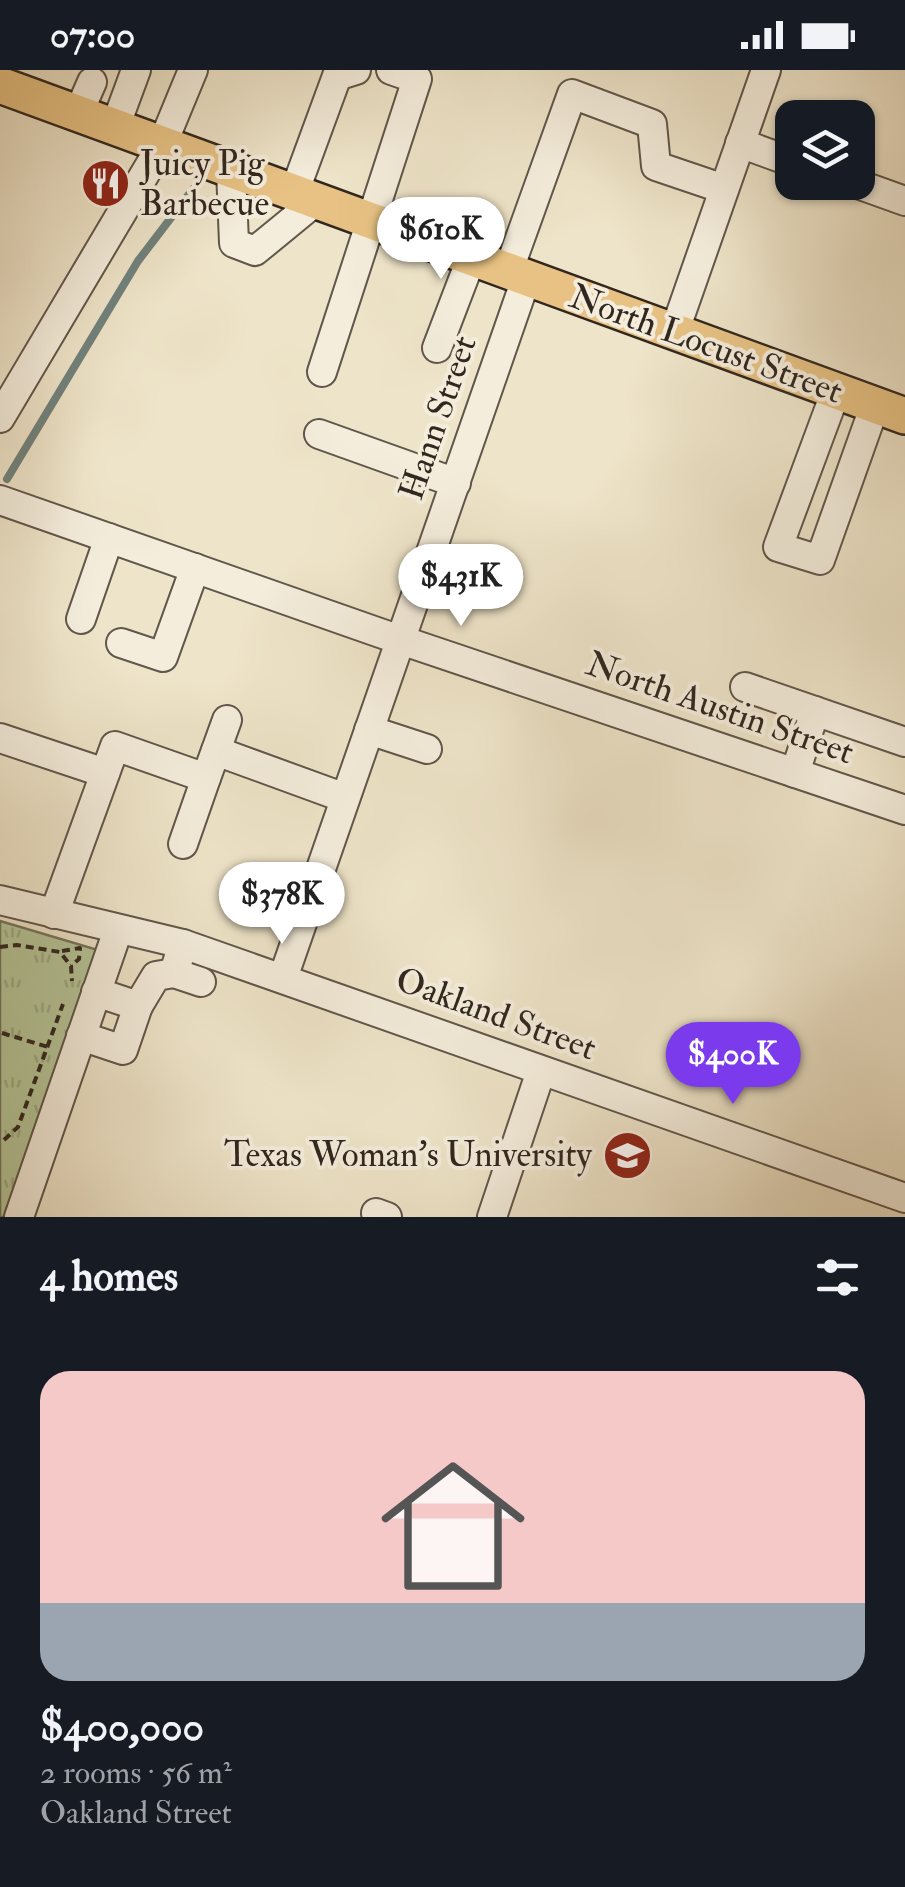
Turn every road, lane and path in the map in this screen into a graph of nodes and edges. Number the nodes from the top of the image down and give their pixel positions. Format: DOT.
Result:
graph roads {
  1 [pos="136,70"];
  2 [pos="193,70"];
  3 [pos="356,70"];
  4 [pos="391,70"];
  5 [pos="766,70"];
  6 [pos="92,82"];
  7 [pos="0,85"];
  8 [pos="78,114"];
  9 [pos="115,128"];
  10 [pos="740,143"];
  11 [pos="162,145"];
  12 [pos="775,156"];
  13 [pos="231,170"];
  14 [pos="724,189"];
  15 [pos="875,191"];
  16 [pos="305,198"];
  17 [pos="905,202"];
  18 [pos="372,222"];
  19 [pos="471,259"];
  20 [pos="517,276"];
  21 [pos="674,334"];
  22 [pos="437,348"];
  23 [pos="322,372"];
  24 [pos="836,392"];
  25 [pos="890,410"];
  26 [pos="0,418"];
  27 [pos="319,434"];
  28 [pos="456,483"];
  29 [pos="0,500"];
  30 [pos="109,538"];
  31 [pos="194,568"];
  32 [pos="81,620"];
  33 [pos="400,640"];
  34 [pos="121,643"];
  35 [pos="744,687"];
  36 [pos="815,711"];
  37 [pos="226,720"];
  38 [pos="369,730"];
  39 [pos="0,738"];
  40 [pos="905,742"];
  41 [pos="426,750"];
  42 [pos="216,751"];
  43 [pos="796,772"];
  44 [pos="104,773"];
  45 [pos="206,778"];
  46 [pos="345,798"];
  47 [pos="904,806"];
  48 [pos="183,844"];
  49 [pos="0,900"];
  50 [pos="54,914"];
  51 [pos="118,930"];
  52 [pos="183,944"];
  53 [pos="0,947"];
  54 [pos="60,952"];
  55 [pos="71,966"];
  56 [pos="283,978"];
  57 [pos="96,992"];
  58 [pos="138,1006"];
  59 [pos="2,1033"];
  60 [pos="81,1036"];
  61 [pos="48,1047"];
  62 [pos="541,1071"];
  63 [pos="4,1140"];
  64 [pos="905,1198"];
  65 [pos="19,1217"];
  66 [pos="492,1217"];
  1 -- 9 [label="street"];
  2 -- 11 [label="street"];
  3 -- 16 [label="street"];
  4 -- 18 [label="street"];
  5 -- 10 [label="street"];
  6 -- 8 [label="street"];
  7 -- 8 [label="main road, North Locust Street"];
  8 -- 9 [label="main road, North Locust Street"];
  9 -- 11 [label="main road, North Locust Street"];
  10 -- 12 [label="street"];
  10 -- 14 [label="street"];
  11 -- 13 [label="main road, North Locust Street"];
  11 -- 26 [label="street"];
  13 -- 16 [label="main road, North Locust Street"];
  13 -- 16 [label="street"];
  14 -- 20 [label="street, Hann Street"];
  14 -- 21 [label="street"];
  15 -- 17 [label="street"];
  16 -- 18 [label="main road, North Locust Street"];
  18 -- 19 [label="main road, North Locust Street"];
  18 -- 23 [label="street"];
  19 -- 20 [label="main road, North Locust Street"];
  19 -- 22 [label="street"];
  20 -- 21 [label="main road, North Locust Street"];
  20 -- 28 [label="street, Hann Street"];
  21 -- 24 [label="main road, North Locust Street"];
  24 -- 25 [label="main road, North Locust Street"];
  24 -- 25 [label="street"];
  27 -- 28 [label="street"];
  28 -- 33 [label="street, Hann Street"];
  29 -- 30 [label="street, North Austin Street"];
  30 -- 31 [label="street, North Austin Street"];
  30 -- 32 [label="street"];
  31 -- 33 [label="street, North Austin Street"];
  31 -- 34 [label="street"];
  33 -- 38 [label="street, Hann Street"];
  33 -- 43 [label="street, North Austin Street"];
  35 -- 36 [label="street"];
  36 -- 40 [label="street"];
  36 -- 43 [label="street"];
  37 -- 42 [label="street"];
  38 -- 41 [label="street"];
  38 -- 46 [label="street, Hann Street"];
  39 -- 44 [label="street"];
  42 -- 45 [label="street"];
  42 -- 46 [label="street"];
  43 -- 47 [label="street, North Austin Street"];
  44 -- 45 [label="street"];
  44 -- 50 [label="street"];
  45 -- 48 [label="street"];
  46 -- 56 [label="street, Hann Street"];
  49 -- 50 [label="street, Oakland Street"];
  50 -- 51 [label="street, Oakland Street"];
  51 -- 52 [label="street, Oakland Street"];
  51 -- 57 [label="street"];
  52 -- 56 [label="street, Oakland Street"];
  52 -- 58 [label="street"];
  53 -- 54 [label="path"];
  54 -- 55 [label="path"];
  54 -- 55 [label="path"];
  55 -- 61 [label="path"];
  56 -- 62 [label="street, Oakland Street"];
  57 -- 58 [label="street"];
  57 -- 60 [label="street"];
  58 -- 60 [label="street"];
  59 -- 61 [label="path"];
  60 -- 65 [label="street"];
  61 -- 63 [label="path"];
  62 -- 64 [label="street, Oakland Street"];
  62 -- 66 [label="street"];
}
